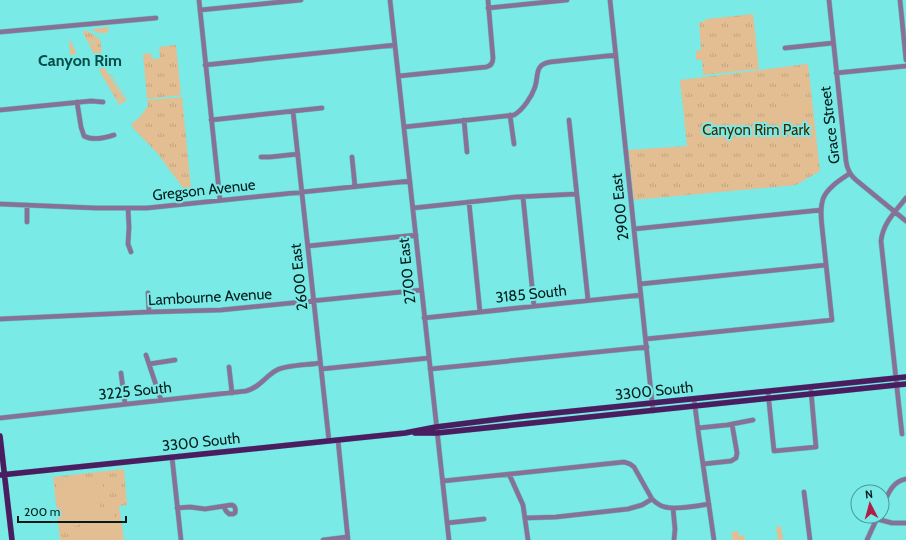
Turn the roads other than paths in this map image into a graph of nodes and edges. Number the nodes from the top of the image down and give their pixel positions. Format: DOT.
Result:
graph roads {
  1 [pos="199,0"];
  2 [pos="301,0"];
  3 [pos="390,0"];
  4 [pos="488,0"];
  5 [pos="567,0"];
  6 [pos="610,0"];
  7 [pos="829,0"];
  8 [pos="900,0"];
  9 [pos="488,8"];
  10 [pos="200,10"];
  11 [pos="156,18"];
  12 [pos="904,29"];
  13 [pos="0,32"];
  14 [pos="833,43"];
  15 [pos="395,45"];
  16 [pos="785,48"];
  17 [pos="616,55"];
  18 [pos="906,60"];
  19 [pos="205,65"];
  20 [pos="906,66"];
  21 [pos="836,73"];
  22 [pos="398,76"];
  23 [pos="77,102"];
  24 [pos="103,102"];
  25 [pos="322,108"];
  26 [pos="0,110"];
  27 [pos="293,111"];
  28 [pos="510,115"];
  29 [pos="211,120"];
  30 [pos="464,120"];
  31 [pos="568,120"];
  32 [pos="404,127"];
  33 [pos="114,135"];
  34 [pos="514,144"];
  35 [pos="467,152"];
  36 [pos="298,154"];
  37 [pos="261,157"];
  38 [pos="352,157"];
  39 [pos="849,174"];
  40 [pos="410,181"];
  41 [pos="355,187"];
  42 [pos="302,192"];
  43 [pos="576,194"];
  44 [pos="523,197"];
  45 [pos="906,198"];
  46 [pos="220,200"];
  47 [pos="469,202"];
  48 [pos="0,204"];
  49 [pos="27,205"];
  50 [pos="128,208"];
  51 [pos="413,208"];
  52 [pos="821,210"];
  53 [pos="895,212"];
  54 [pos="906,221"];
  55 [pos="27,222"];
  56 [pos="634,229"];
  57 [pos="416,235"];
  58 [pos="308,246"];
  59 [pos="131,252"];
  60 [pos="826,264"];
  61 [pos="640,284"];
  62 [pos="422,290"];
  63 [pos="148,294"];
  64 [pos="641,295"];
  65 [pos="588,300"];
  66 [pos="314,301"];
  67 [pos="534,306"];
  68 [pos="149,312"];
  69 [pos="480,312"];
  70 [pos="424,318"];
  71 [pos="0,319"];
  72 [pos="646,339"];
  73 [pos="647,347"];
  74 [pos="146,355"];
  75 [pos="429,358"];
  76 [pos="175,360"];
  77 [pos="149,364"];
  78 [pos="321,366"];
  79 [pos="229,367"];
  80 [pos="430,370"];
  81 [pos="121,374"];
  82 [pos="906,377"];
  83 [pos="896,378"];
  84 [pos="906,384"];
  85 [pos="897,385"];
  86 [pos="810,387"];
  87 [pos="768,392"];
  88 [pos="232,393"];
  89 [pos="811,394"];
  90 [pos="694,399"];
  91 [pos="768,399"];
  92 [pos="160,400"];
  93 [pos="652,403"];
  94 [pos="125,404"];
  95 [pos="695,406"];
  96 [pos="653,411"];
  97 [pos="0,418"];
  98 [pos="753,420"];
  99 [pos="732,424"];
  100 [pos="436,427"];
  101 [pos="698,428"];
  102 [pos="405,433"];
  103 [pos="437,433"];
  104 [pos="902,434"];
  105 [pos="0,436"];
  106 [pos="338,440"];
  107 [pos="329,441"];
  108 [pos="172,457"];
  109 [pos="703,464"];
  110 [pos="509,474"];
  111 [pos="2,475"];
  112 [pos="906,479"];
  113 [pos="442,481"];
  114 [pos="890,490"];
  115 [pos="804,492"];
  116 [pos="652,499"];
  117 [pos="709,504"];
  118 [pos="224,507"];
  119 [pos="177,508"];
  120 [pos="673,508"];
  121 [pos="525,518"];
  122 [pos="484,519"];
  123 [pos="447,523"];
  124 [pos="890,523"];
  125 [pos="906,523"];
  126 [pos="874,524"];
  127 [pos="348,539"];
  128 [pos="12,540"];
  129 [pos="181,540"];
  130 [pos="323,540"];
  131 [pos="449,540"];
  132 [pos="528,540"];
  133 [pos="674,540"];
  134 [pos="714,540"];
  135 [pos="810,540"];
  136 [pos="867,540"];
  1 -- 10 [label="street"];
  2 -- 10 [label="street"];
  3 -- 15 [label="street, 2700 East"];
  4 -- 9 [label="street"];
  5 -- 9 [label="street"];
  6 -- 17 [label="street, 2900 East"];
  7 -- 14 [label="street, Grace Street"];
  8 -- 12 [label="street"];
  9 -- 22 [label="street"];
  10 -- 19 [label="street"];
  11 -- 13 [label="street"];
  12 -- 18 [label="street"];
  14 -- 16 [label="street"];
  14 -- 21 [label="street, Grace Street"];
  15 -- 19 [label="street"];
  15 -- 22 [label="street, 2700 East"];
  17 -- 28 [label="street"];
  17 -- 56 [label="street, 2900 East"];
  19 -- 29 [label="street"];
  20 -- 21 [label="street"];
  21 -- 39 [label="street, Grace Street"];
  22 -- 32 [label="street, 2700 East"];
  23 -- 24 [label="street"];
  23 -- 26 [label="street"];
  23 -- 33 [label="street"];
  25 -- 27 [label="street"];
  27 -- 29 [label="street"];
  27 -- 36 [label="street, 2600 East"];
  28 -- 30 [label="street"];
  28 -- 34 [label="street"];
  29 -- 46 [label="street"];
  30 -- 32 [label="street"];
  30 -- 35 [label="street"];
  31 -- 43 [label="street"];
  32 -- 40 [label="street, 2700 East"];
  36 -- 37 [label="street"];
  36 -- 42 [label="street, 2600 East"];
  38 -- 41 [label="street"];
  39 -- 52 [label="street"];
  39 -- 53 [label="street, Grace Street"];
  40 -- 41 [label="street, Gregson Avenue"];
  40 -- 51 [label="street, 2700 East"];
  41 -- 42 [label="street, Gregson Avenue"];
  42 -- 46 [label="street, Gregson Avenue"];
  42 -- 58 [label="street, 2600 East"];
  43 -- 44 [label="street"];
  43 -- 65 [label="street"];
  44 -- 47 [label="street"];
  44 -- 67 [label="street"];
  45 -- 53 [label="street"];
  46 -- 50 [label="street, Gregson Avenue"];
  47 -- 51 [label="street"];
  47 -- 69 [label="street"];
  48 -- 49 [label="street, Gregson Avenue"];
  49 -- 50 [label="street, Gregson Avenue"];
  49 -- 55 [label="street"];
  50 -- 59 [label="street"];
  51 -- 57 [label="street, 2700 East"];
  52 -- 56 [label="street"];
  52 -- 60 [label="street"];
  53 -- 54 [label="street, Grace Street"];
  53 -- 83 [label="street"];
  56 -- 61 [label="street, 2900 East"];
  57 -- 58 [label="street"];
  57 -- 62 [label="street, 2700 East"];
  58 -- 66 [label="street, 2600 East"];
  60 -- 61 [label="street"];
  60 -- 72 [label="street"];
  61 -- 64 [label="street, 2900 East"];
  62 -- 66 [label="street, Lambourne Avenue"];
  62 -- 70 [label="street, 2700 East"];
  63 -- 68 [label="street"];
  64 -- 65 [label="street, 3185 South"];
  64 -- 72 [label="street, 2900 East"];
  65 -- 67 [label="street, 3185 South"];
  66 -- 68 [label="street, Lambourne Avenue"];
  66 -- 78 [label="street, 2600 East"];
  67 -- 69 [label="street, 3185 South"];
  68 -- 71 [label="street, Lambourne Avenue"];
  69 -- 70 [label="street, 3185 South"];
  70 -- 75 [label="street, 2700 East"];
  72 -- 73 [label="street, 2900 East"];
  73 -- 80 [label="street"];
  73 -- 93 [label="street, 2900 East"];
  74 -- 77 [label="street"];
  75 -- 78 [label="street, 3225 South"];
  75 -- 80 [label="street, 2700 East"];
  76 -- 77 [label="street"];
  77 -- 92 [label="street"];
  78 -- 88 [label="street, 3225 South"];
  78 -- 107 [label="street, 2600 East"];
  79 -- 88 [label="street"];
  80 -- 100 [label="street, 2700 East"];
  81 -- 94 [label="street"];
  82 -- 83 [label="main road, 3300 South"];
  83 -- 85 [label="street"];
  83 -- 86 [label="main road, 3300 South"];
  84 -- 85 [label="main road, 3300 South"];
  85 -- 89 [label="main road, 3300 South"];
  85 -- 104 [label="street"];
  86 -- 87 [label="main road, 3300 South"];
  86 -- 89 [label="street"];
  87 -- 90 [label="main road, 3300 South"];
  87 -- 91 [label="street"];
  88 -- 92 [label="street, 3225 South"];
  89 -- 91 [label="main road, 3300 South"];
  89 -- 91 [label="street"];
  90 -- 93 [label="main road, 3300 South"];
  90 -- 95 [label="street"];
  91 -- 95 [label="main road, 3300 South"];
  92 -- 94 [label="street, 3225 South"];
  93 -- 96 [label="street, 2900 East"];
  93 -- 100 [label="main road, 3300 South"];
  94 -- 97 [label="street, 3225 South"];
  95 -- 96 [label="main road, 3300 South"];
  95 -- 101 [label="street"];
  96 -- 103 [label="main road, 3300 South"];
  98 -- 99 [label="street"];
  99 -- 101 [label="street"];
  99 -- 109 [label="street"];
  100 -- 102 [label="main road, 3300 South"];
  100 -- 103 [label="street, 2700 East"];
  101 -- 109 [label="street"];
  102 -- 103 [label="main road, 3300 South"];
  102 -- 106 [label="main road, 3300 South"];
  103 -- 113 [label="street, 2700 East"];
  105 -- 111 [label="main road"];
  106 -- 107 [label="main road, 3300 South"];
  106 -- 127 [label="street"];
  107 -- 108 [label="main road, 3300 South"];
  108 -- 111 [label="main road, 3300 South"];
  108 -- 119 [label="street"];
  109 -- 117 [label="street"];
  110 -- 113 [label="street"];
  110 -- 116 [label="street"];
  110 -- 121 [label="street"];
  111 -- 128 [label="main road"];
  112 -- 114 [label="street"];
  113 -- 123 [label="street, 2700 East"];
  115 -- 135 [label="street"];
  116 -- 120 [label="street"];
  116 -- 121 [label="street"];
  117 -- 120 [label="street"];
  117 -- 134 [label="street"];
  118 -- 119 [label="street"];
  119 -- 129 [label="street"];
  120 -- 133 [label="street"];
  121 -- 132 [label="street"];
  122 -- 123 [label="street"];
  123 -- 131 [label="street, 2700 East"];
  124 -- 125 [label="street"];
  126 -- 136 [label="street"];
  127 -- 130 [label="street"];
}
